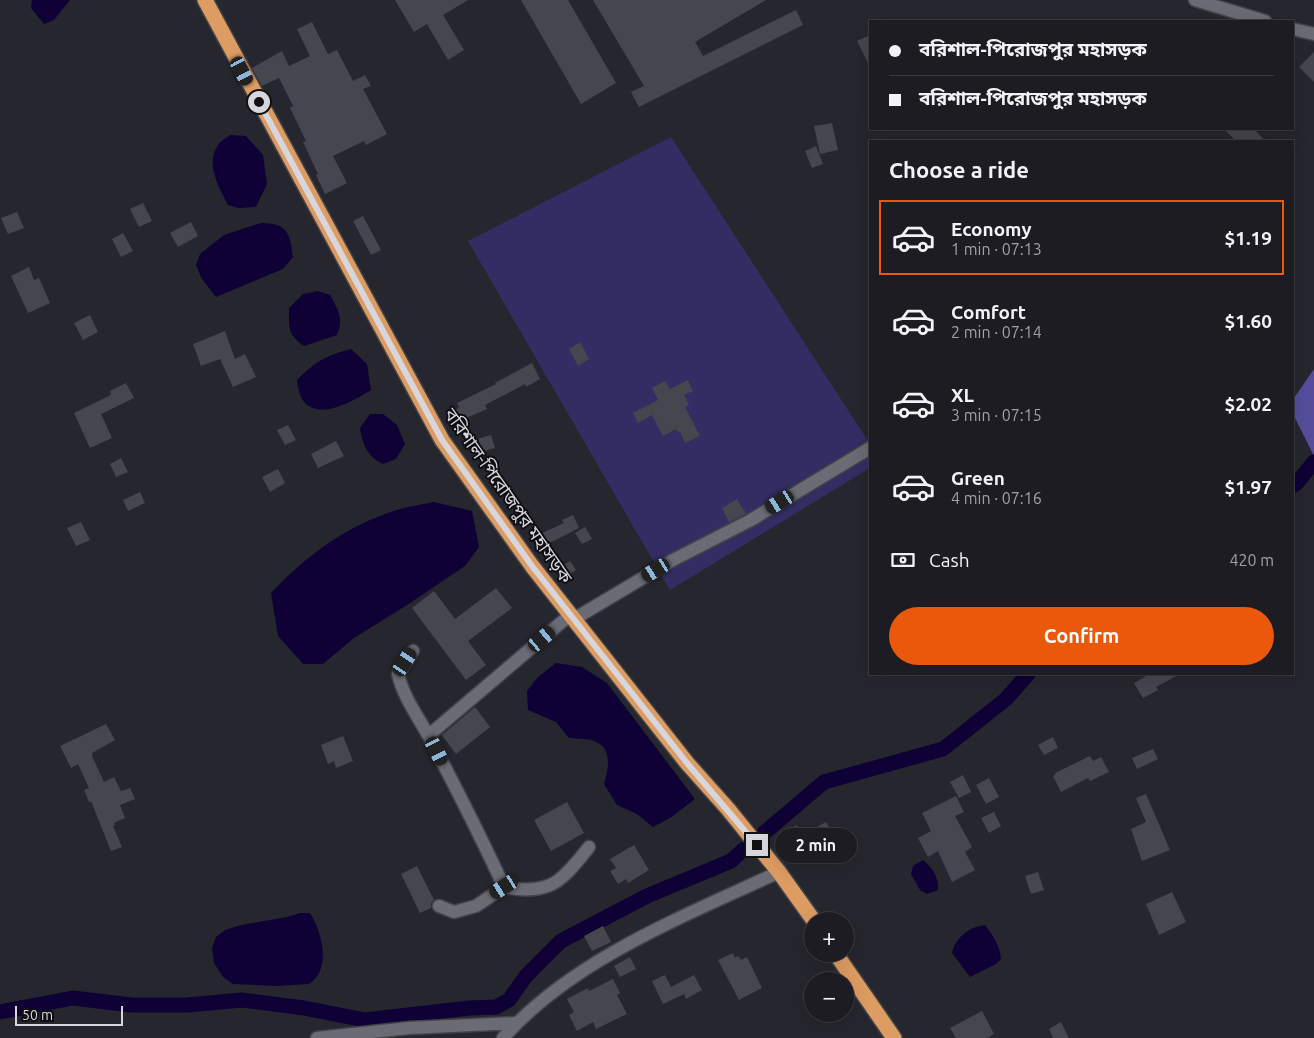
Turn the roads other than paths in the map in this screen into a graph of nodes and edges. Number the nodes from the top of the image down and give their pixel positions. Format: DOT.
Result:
graph roads {
  1 [pos="205,0"];
  2 [pos="1195,0"];
  3 [pos="1262,20"];
  4 [pos="1294,29"];
  5 [pos="1314,34"];
  6 [pos="869,449"];
  7 [pos="572,617"];
  8 [pos="413,651"];
  9 [pos="429,735"];
  10 [pos="589,847"];
  11 [pos="779,872"];
  12 [pos="504,887"];
  13 [pos="439,906"];
  14 [pos="808,912"];
  15 [pos="842,962"];
  16 [pos="517,1022"];
  17 [pos="317,1038"];
  18 [pos="504,1038"];
  19 [pos="894,1038"];
  1 -- 7 [label="highway, বরিশাল-পিরোজপুর মহাসড়ক"];
  2 -- 3 [label="street"];
  4 -- 5 [label="street"];
  6 -- 7 [label="street"];
  7 -- 9 [label="street"];
  7 -- 11 [label="highway, বরিশাল-পিরোজপুর মহাসড়ক"];
  8 -- 9 [label="street"];
  9 -- 12 [label="street"];
  10 -- 12 [label="street"];
  11 -- 14 [label="highway, বরিশাল-পিরোজপুর মহাসড়ক"];
  11 -- 16 [label="street"];
  12 -- 13 [label="street"];
  15 -- 19 [label="highway"];
  16 -- 17 [label="street"];
  16 -- 18 [label="street"];
}
